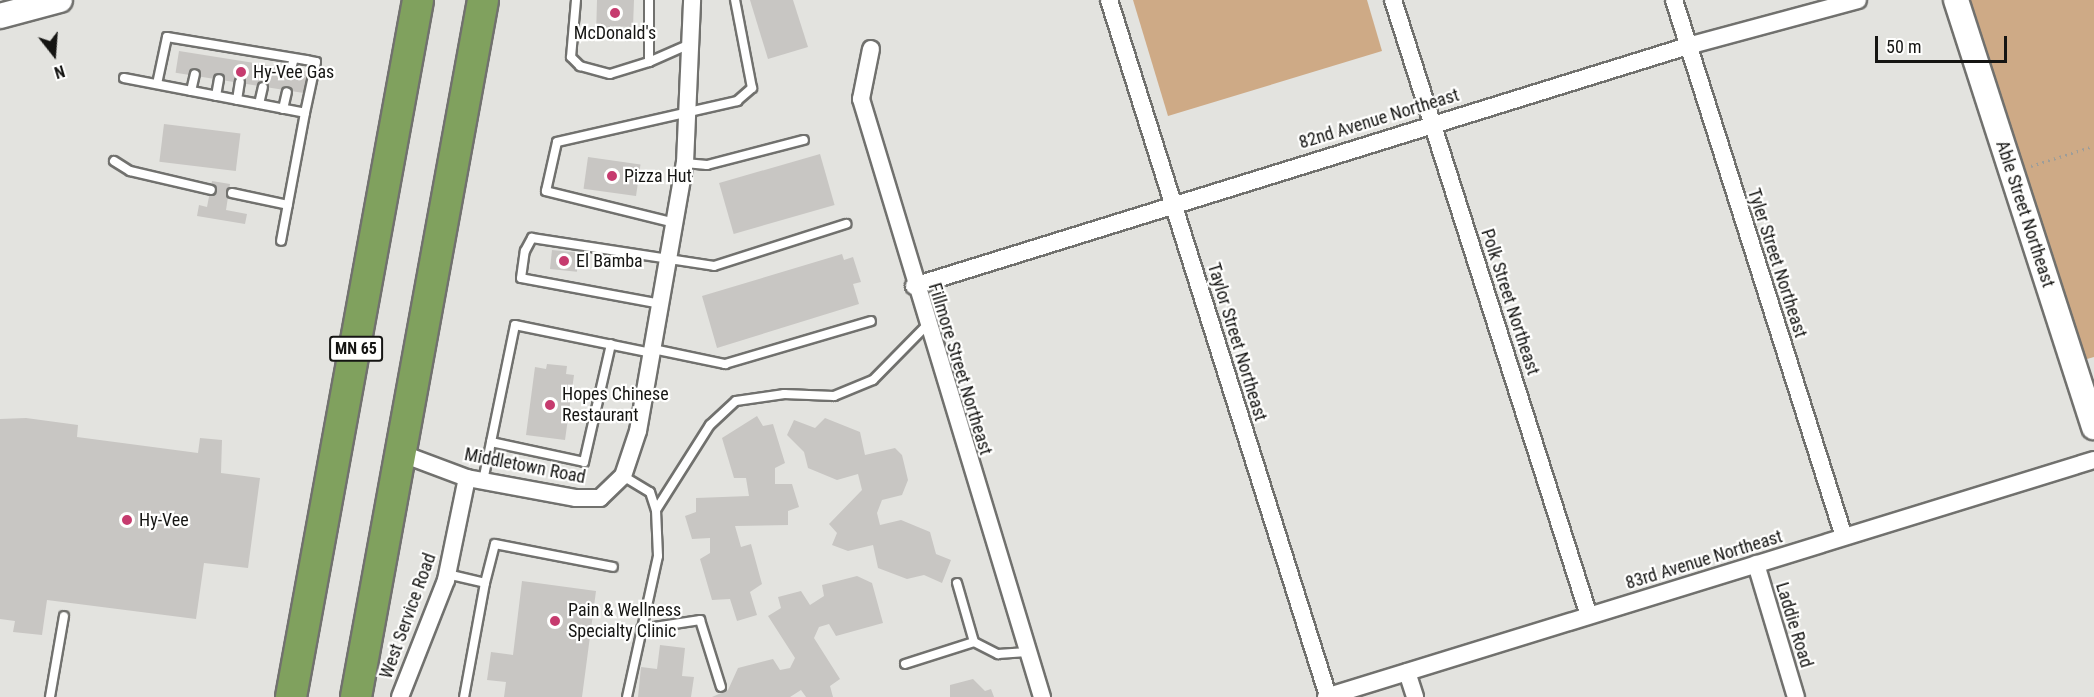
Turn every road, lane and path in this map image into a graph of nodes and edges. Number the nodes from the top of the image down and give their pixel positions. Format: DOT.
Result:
graph roads {
  1 [pos="60,0"];
  2 [pos="418,0"];
  3 [pos="483,0"];
  4 [pos="576,0"];
  5 [pos="649,0"];
  6 [pos="692,0"];
  7 [pos="735,0"];
  8 [pos="1109,0"];
  9 [pos="1393,0"];
  10 [pos="1674,0"];
  11 [pos="1858,0"];
  12 [pos="1956,0"];
  13 [pos="0,16"];
  14 [pos="201,42"];
  15 [pos="690,44"];
  16 [pos="226,46"];
  17 [pos="1688,46"];
  18 [pos="870,49"];
  19 [pos="246,50"];
  20 [pos="199,52"];
  21 [pos="269,54"];
  22 [pos="224,57"];
  23 [pos="294,58"];
  24 [pos="244,61"];
  25 [pos="649,62"];
  26 [pos="267,65"];
  27 [pos="291,69"];
  28 [pos="195,74"];
  29 [pos="124,78"];
  30 [pos="219,79"];
  31 [pos="240,82"];
  32 [pos="157,84"];
  33 [pos="263,87"];
  34 [pos="191,91"];
  35 [pos="287,92"];
  36 [pos="216,96"];
  37 [pos="237,100"];
  38 [pos="259,104"];
  39 [pos="687,108"];
  40 [pos="283,109"];
  41 [pos="306,114"];
  42 [pos="1432,123"];
  43 [pos="804,140"];
  44 [pos="2094,146"];
  45 [pos="114,161"];
  46 [pos="685,163"];
  47 [pos="2012,172"];
  48 [pos="211,190"];
  49 [pos="232,193"];
  50 [pos="1173,202"];
  51 [pos="288,205"];
  52 [pos="675,224"];
  53 [pos="846,224"];
  54 [pos="281,241"];
  55 [pos="668,262"];
  56 [pos="914,286"];
  57 [pos="660,304"];
  58 [pos="871,321"];
  59 [pos="926,326"];
  60 [pos="611,344"];
  61 [pos="652,351"];
  62 [pos="2094,428"];
  63 [pos="491,442"];
  64 [pos="400,453"];
  65 [pos="2094,460"];
  66 [pos="623,476"];
  67 [pos="475,479"];
  68 [pos="656,510"];
  69 [pos="1844,537"];
  70 [pos="1756,564"];
  71 [pos="613,567"];
  72 [pos="447,574"];
  73 [pos="485,583"];
  74 [pos="957,583"];
  75 [pos="64,616"];
  76 [pos="1589,616"];
  77 [pos="641,628"];
  78 [pos="974,642"];
  79 [pos="1027,652"];
  80 [pos="904,664"];
  81 [pos="1407,672"];
  82 [pos="721,687"];
  83 [pos="50,697"];
  84 [pos="291,697"];
  85 [pos="356,697"];
  86 [pos="400,697"];
  87 [pos="464,697"];
  88 [pos="627,697"];
  89 [pos="1042,697"];
  90 [pos="1327,697"];
  91 [pos="1415,697"];
  92 [pos="1796,697"];
  1 -- 13 [label="street"];
  2 -- 84 [label="highway, MN 65"];
  3 -- 64 [label="highway"];
  4 -- 25 [label="lane"];
  5 -- 25 [label="lane"];
  6 -- 15 [label="street, Middletown Road"];
  7 -- 39 [label="lane"];
  8 -- 50 [label="street, Taylor Street Northeast"];
  9 -- 42 [label="street, Polk Street Northeast"];
  10 -- 17 [label="street, Tyler Street Northeast"];
  11 -- 17 [label="street, 82nd Avenue Northeast"];
  12 -- 47 [label="street, Able Street Northeast"];
  14 -- 16 [label="lane"];
  14 -- 20 [label="lane"];
  14 -- 32 [label="lane"];
  15 -- 25 [label="lane"];
  15 -- 39 [label="street, Middletown Road"];
  16 -- 19 [label="lane"];
  16 -- 22 [label="lane"];
  17 -- 42 [label="street, 82nd Avenue Northeast"];
  17 -- 69 [label="street, Tyler Street Northeast"];
  18 -- 56 [label="street, Fillmore Street Northeast"];
  19 -- 21 [label="lane"];
  19 -- 24 [label="lane"];
  21 -- 23 [label="lane"];
  21 -- 26 [label="lane"];
  23 -- 27 [label="lane"];
  23 -- 41 [label="lane"];
  28 -- 34 [label="lane"];
  29 -- 32 [label="lane"];
  30 -- 36 [label="lane"];
  31 -- 37 [label="lane"];
  32 -- 34 [label="lane"];
  33 -- 38 [label="lane"];
  34 -- 36 [label="lane"];
  35 -- 40 [label="lane"];
  36 -- 37 [label="lane"];
  37 -- 38 [label="lane"];
  38 -- 40 [label="lane"];
  39 -- 46 [label="street, Middletown Road"];
  39 -- 52 [label="lane"];
  40 -- 41 [label="lane"];
  41 -- 51 [label="lane"];
  42 -- 50 [label="street, 82nd Avenue Northeast"];
  42 -- 76 [label="street, Polk Street Northeast"];
  43 -- 46 [label="lane"];
  44 -- 47 [label="path"];
  45 -- 48 [label="lane"];
  46 -- 52 [label="street, Middletown Road"];
  47 -- 62 [label="street, Able Street Northeast"];
  49 -- 51 [label="lane"];
  50 -- 56 [label="street, 82nd Avenue Northeast"];
  50 -- 90 [label="street, Taylor Street Northeast"];
  51 -- 54 [label="lane"];
  52 -- 55 [label="street, Middletown Road"];
  53 -- 55 [label="lane"];
  55 -- 57 [label="street, Middletown Road"];
  55 -- 57 [label="lane"];
  56 -- 59 [label="street, Fillmore Street Northeast"];
  57 -- 61 [label="street, Middletown Road"];
  58 -- 61 [label="lane"];
  59 -- 68 [label="lane"];
  59 -- 79 [label="street, Fillmore Street Northeast"];
  60 -- 61 [label="lane"];
  60 -- 63 [label="lane"];
  60 -- 63 [label="lane"];
  61 -- 66 [label="street, Middletown Road"];
  63 -- 67 [label="lane"];
  64 -- 67 [label="street, Middletown Road"];
  64 -- 85 [label="highway"];
  65 -- 69 [label="street, 83rd Avenue Northeast"];
  66 -- 67 [label="street, Middletown Road"];
  66 -- 68 [label="lane"];
  67 -- 72 [label="street, West Service Road"];
  68 -- 77 [label="lane"];
  69 -- 70 [label="street, 83rd Avenue Northeast"];
  70 -- 76 [label="street, 83rd Avenue Northeast"];
  70 -- 92 [label="street, Laddie Road"];
  71 -- 73 [label="lane"];
  72 -- 73 [label="lane"];
  72 -- 86 [label="street, West Service Road"];
  73 -- 87 [label="lane"];
  74 -- 78 [label="lane"];
  75 -- 83 [label="lane"];
  76 -- 81 [label="street, 83rd Avenue Northeast"];
  77 -- 82 [label="lane"];
  77 -- 88 [label="lane"];
  78 -- 79 [label="lane"];
  78 -- 80 [label="lane"];
  79 -- 89 [label="street, Fillmore Street Northeast"];
  81 -- 90 [label="street, 83rd Avenue Northeast"];
  81 -- 91 [label="street"];
}
